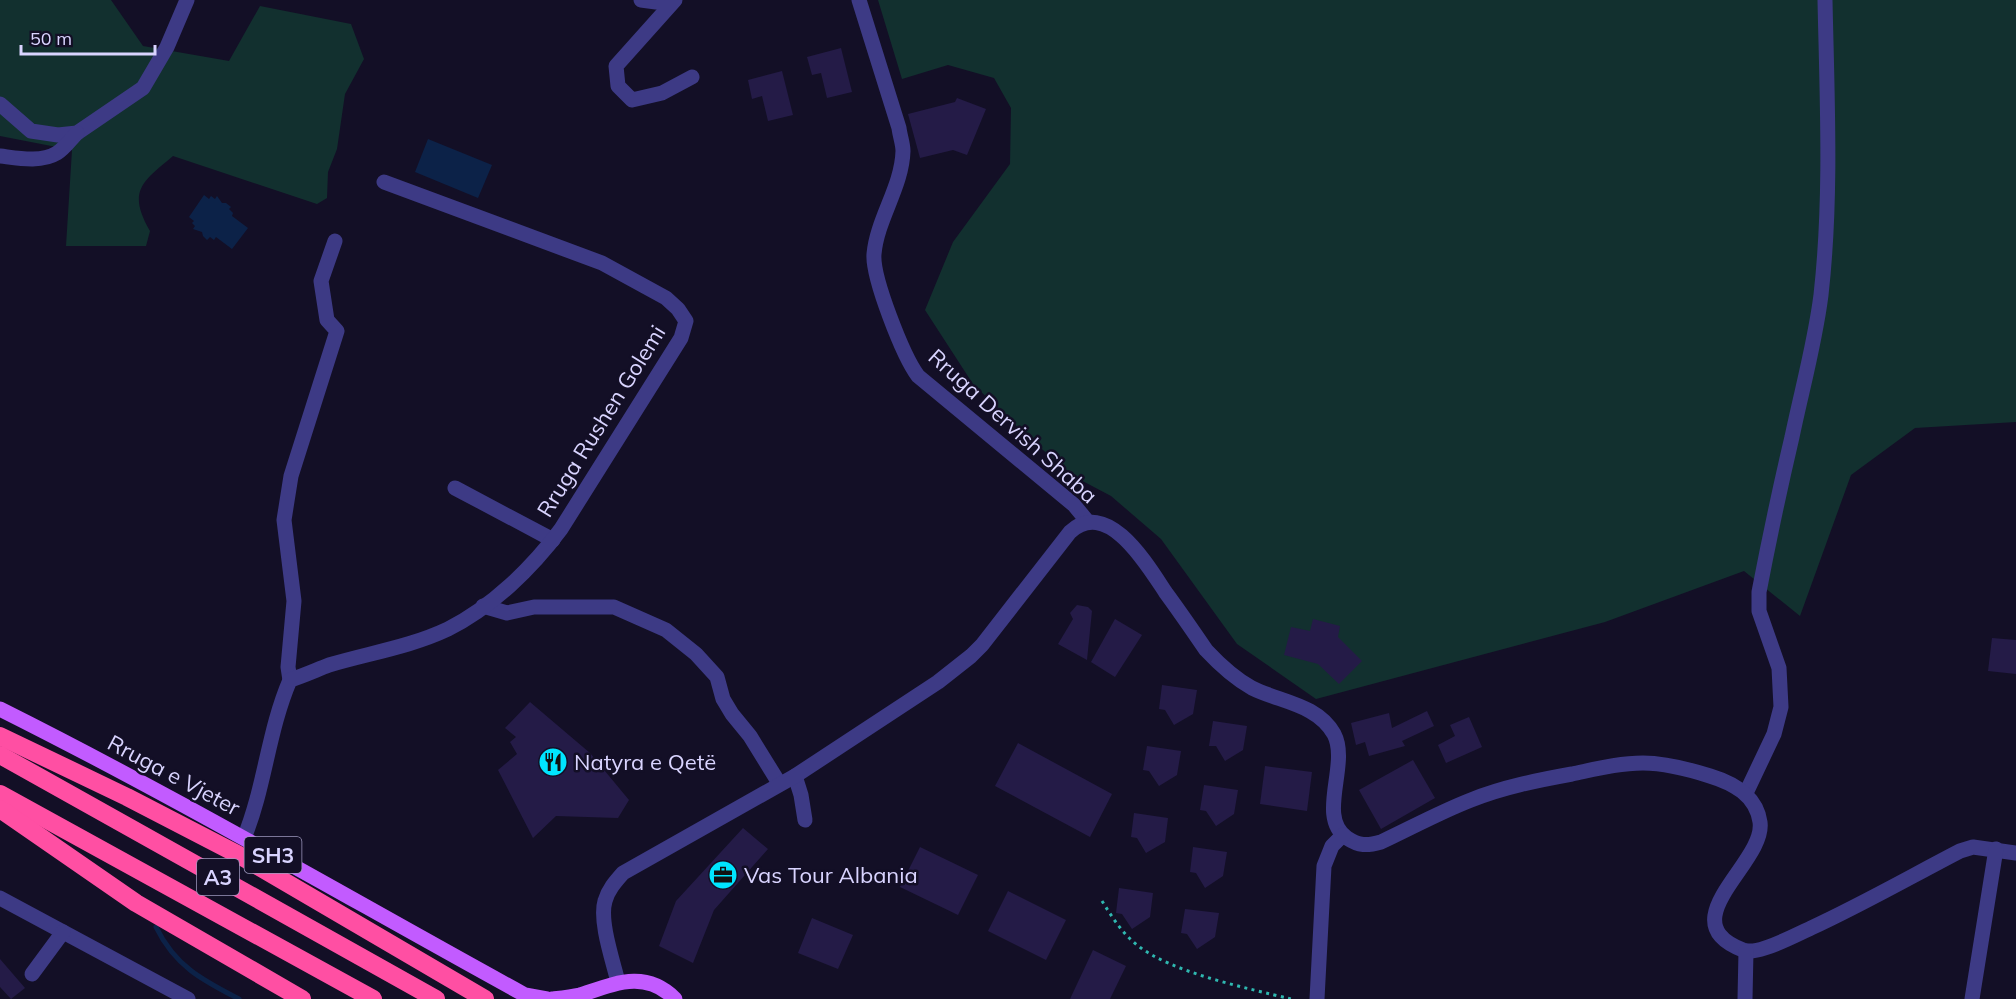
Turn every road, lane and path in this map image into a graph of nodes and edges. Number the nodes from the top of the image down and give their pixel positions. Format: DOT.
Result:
graph roads {
  1 [pos="187,0"];
  2 [pos="641,0"];
  3 [pos="673,0"];
  4 [pos="859,0"];
  5 [pos="1825,0"];
  6 [pos="692,77"];
  7 [pos="0,104"];
  8 [pos="77,133"];
  9 [pos="0,156"];
  10 [pos="384,182"];
  11 [pos="335,241"];
  12 [pos="455,489"];
  13 [pos="1088,522"];
  14 [pos="553,540"];
  15 [pos="483,606"];
  16 [pos="290,680"];
  17 [pos="0,709"];
  18 [pos="0,736"];
  19 [pos="0,755"];
  20 [pos="795,776"];
  21 [pos="779,783"];
  22 [pos="1746,793"];
  23 [pos="0,794"];
  24 [pos="0,809"];
  25 [pos="805,820"];
  26 [pos="0,823"];
  27 [pos="1343,835"];
  28 [pos="244,838"];
  29 [pos="1996,849"];
  30 [pos="2016,853"];
  31 [pos="0,898"];
  32 [pos="1102,901"];
  33 [pos="136,903"];
  34 [pos="63,932"];
  35 [pos="1746,951"];
  36 [pos="32,974"];
  37 [pos="618,982"];
  38 [pos="188,999"];
  39 [pos="302,999"];
  40 [pos="374,999"];
  41 [pos="436,999"];
  42 [pos="485,999"];
  43 [pos="547,999"];
  44 [pos="552,999"];
  45 [pos="675,999"];
  46 [pos="1291,999"];
  47 [pos="1317,999"];
  48 [pos="1745,999"];
  49 [pos="1972,999"];
  1 -- 8 [label="street"];
  2 -- 3 [label="street"];
  3 -- 6 [label="street"];
  4 -- 13 [label="street, Rruga Dervish Shaba"];
  5 -- 22 [label="street"];
  7 -- 8 [label="street"];
  8 -- 9 [label="street"];
  10 -- 14 [label="street, Rruga Rushen Golemi"];
  11 -- 16 [label="street"];
  12 -- 14 [label="street"];
  13 -- 20 [label="street, Rruga Dervish Shaba"];
  13 -- 27 [label="street"];
  14 -- 15 [label="street, Rruga Rushen Golemi"];
  15 -- 16 [label="street, Rruga Rushen Golemi"];
  15 -- 21 [label="street"];
  16 -- 28 [label="street"];
  17 -- 28 [label="main road, Rruga e Vjeter / SH3"];
  18 -- 42 [label="highway"];
  19 -- 41 [label="highway, A3"];
  20 -- 21 [label="street, Rruga Dervish Shaba"];
  20 -- 25 [label="street"];
  21 -- 37 [label="street, Rruga Dervish Shaba"];
  22 -- 27 [label="street"];
  22 -- 35 [label="street"];
  23 -- 40 [label="highway, A3"];
  24 -- 33 [label="highway"];
  26 -- 33 [label="highway"];
  27 -- 47 [label="street"];
  28 -- 43 [label="main road, Rruga e Vjeter / SH3"];
  29 -- 30 [label="street"];
  29 -- 35 [label="street"];
  29 -- 49 [label="street"];
  31 -- 34 [label="street"];
  32 -- 46 [label="path"];
  33 -- 39 [label="highway"];
  34 -- 36 [label="street"];
  34 -- 38 [label="street"];
  35 -- 48 [label="street"];
  37 -- 44 [label="main road"];
  37 -- 45 [label="main road"];
}
